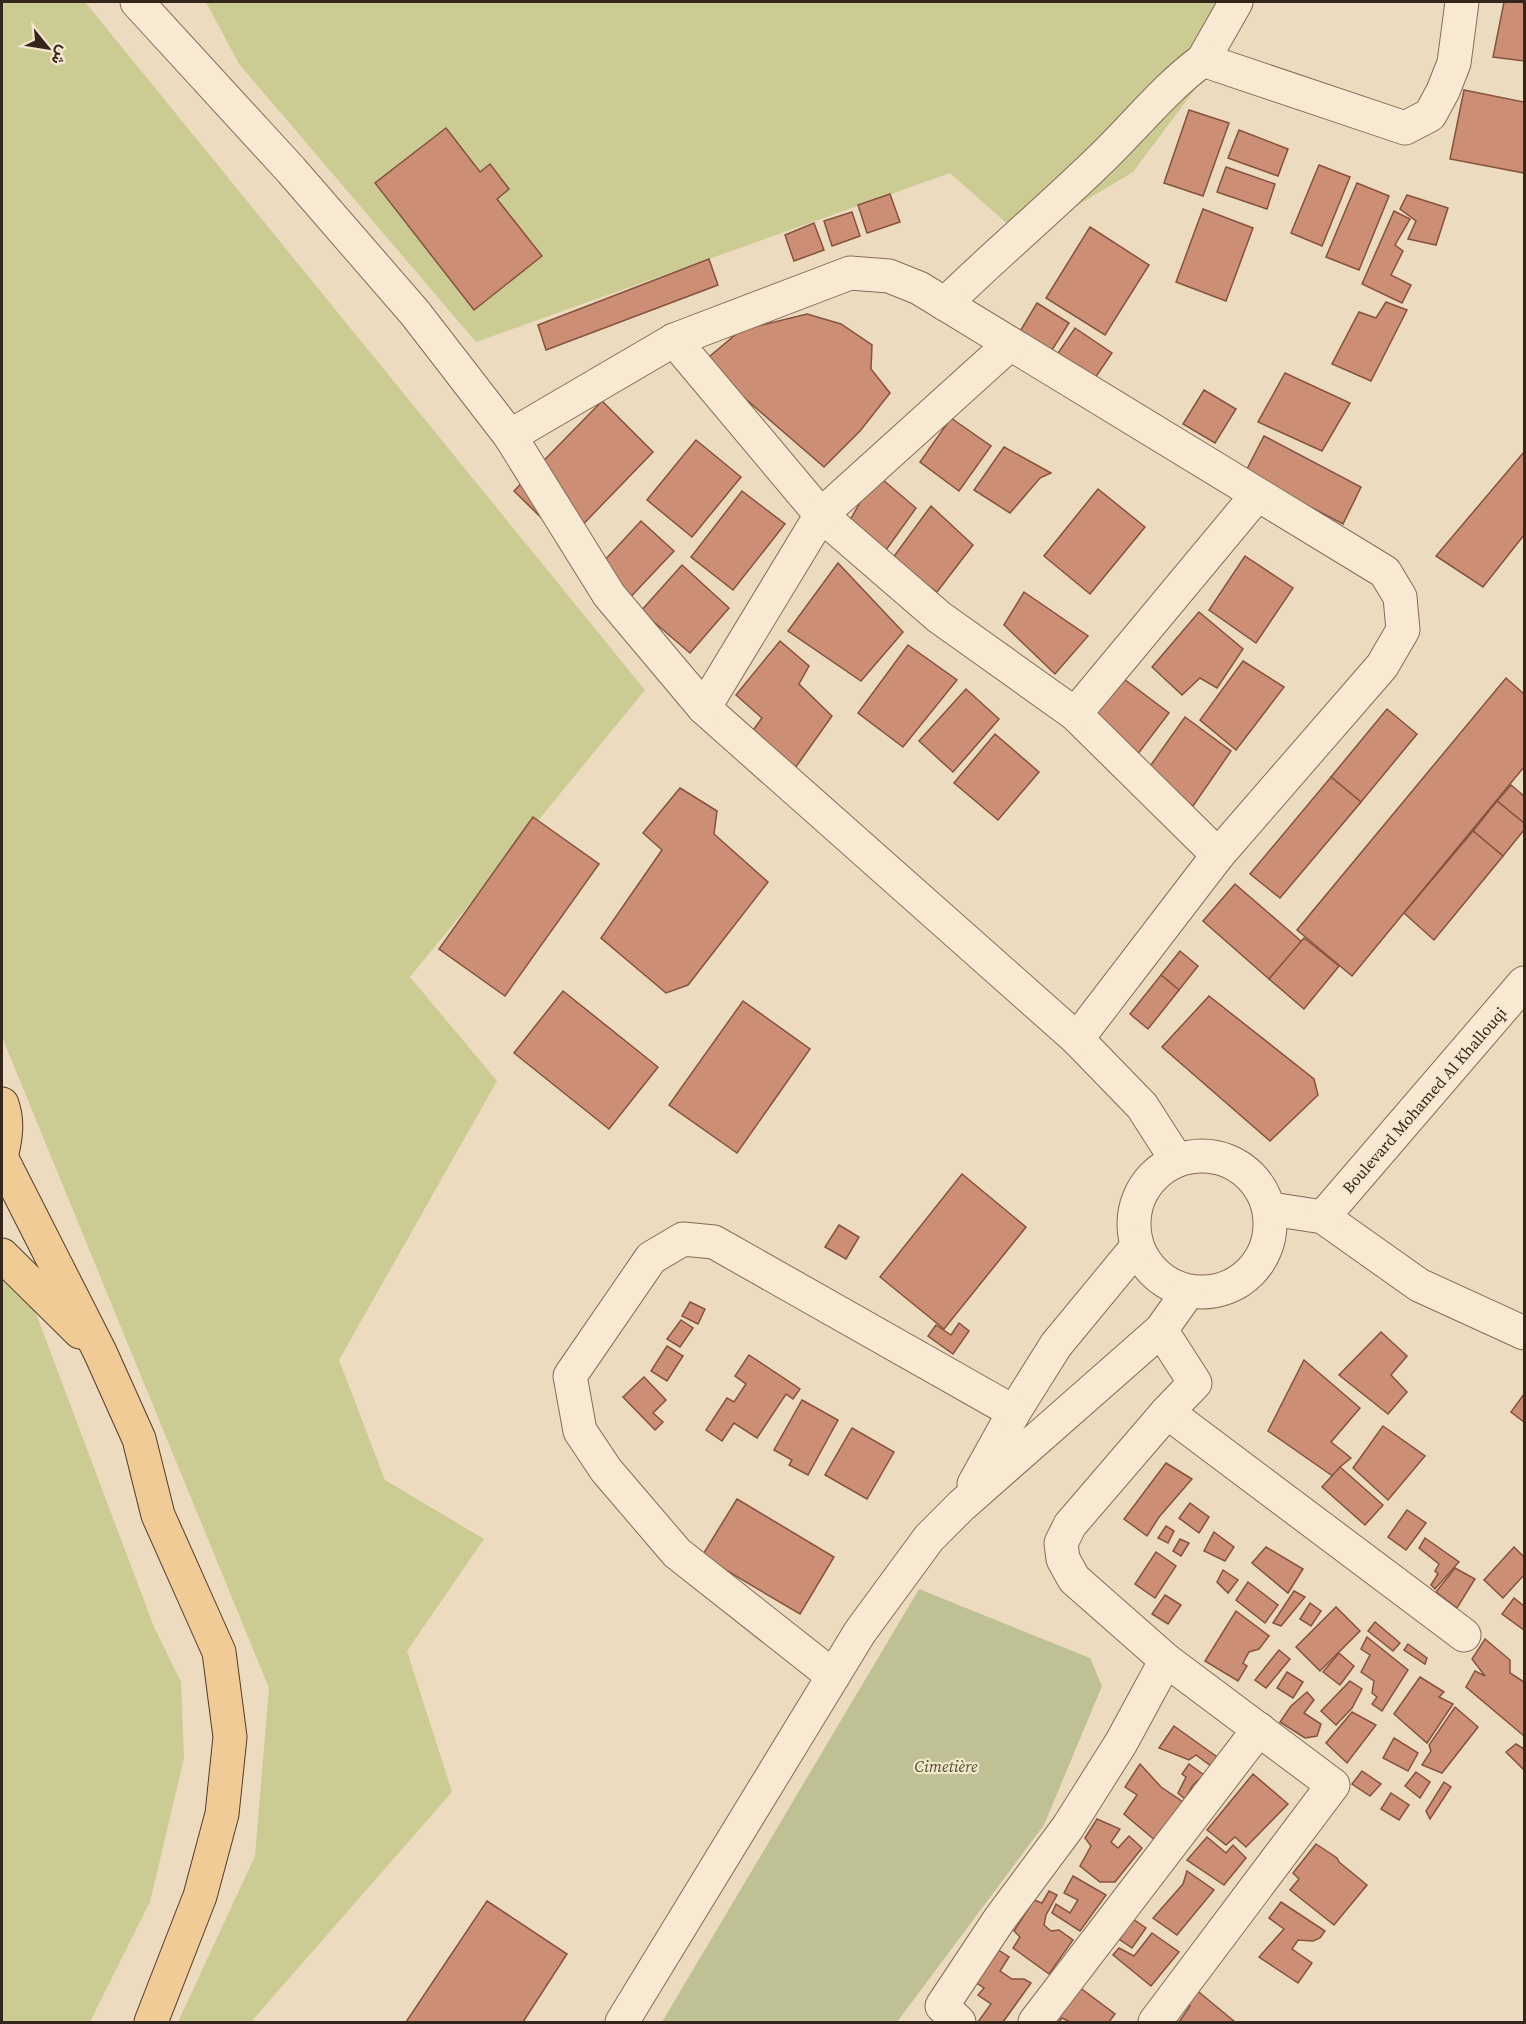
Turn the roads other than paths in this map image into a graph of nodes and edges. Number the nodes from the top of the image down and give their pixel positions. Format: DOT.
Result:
graph roads {
  1 [pos="137,2"];
  2 [pos="1236,2"];
  3 [pos="1462,2"];
  4 [pos="1203,60"];
  5 [pos="945,304"];
  6 [pos="674,340"];
  7 [pos="1010,344"];
  8 [pos="510,436"];
  9 [pos="1257,495"];
  10 [pos="821,515"];
  11 [pos="704,708"];
  12 [pos="1075,714"];
  13 [pos="1218,855"];
  14 [pos="1524,983"];
  15 [pos="1077,1039"];
  16 [pos="2,1104"];
  17 [pos="2,1153"];
  18 [pos="2,1159"];
  19 [pos="1176,1159"];
  20 [pos="1271,1209"];
  21 [pos="1323,1217"];
  22 [pos="1136,1248"];
  23 [pos="2,1255"];
  24 [pos="1188,1292"];
  25 [pos="1161,1330"];
  26 [pos="1524,1333"];
  27 [pos="100,1352"];
  28 [pos="1014,1412"];
  29 [pos="1167,1412"];
  30 [pos="961,1506"];
  31 [pos="1464,1635"];
  32 [pos="1166,1660"];
  33 [pos="833,1676"];
  34 [pos="1259,1729"];
  35 [pos="942,2017"];
  36 [pos="151,2022"];
  37 [pos="622,2022"];
  38 [pos="1035,2022"];
  39 [pos="1155,2022"];
  1 -- 8 [label="street"];
  2 -- 4 [label="street"];
  3 -- 4 [label="street"];
  4 -- 5 [label="street"];
  5 -- 6 [label="street"];
  5 -- 7 [label="street"];
  6 -- 8 [label="street"];
  6 -- 10 [label="street"];
  7 -- 9 [label="street"];
  7 -- 10 [label="street"];
  8 -- 11 [label="street"];
  9 -- 12 [label="street"];
  9 -- 13 [label="street"];
  10 -- 11 [label="street"];
  10 -- 12 [label="street"];
  11 -- 15 [label="street"];
  12 -- 13 [label="street"];
  13 -- 15 [label="street"];
  14 -- 21 [label="street, Boulevard Mohamed Al Khallouqi"];
  15 -- 19 [label="street"];
  16 -- 17 [label="main road"];
  18 -- 27 [label="main road"];
  19 -- 20 [label="street"];
  19 -- 22 [label="street"];
  20 -- 21 [label="street"];
  20 -- 24 [label="street"];
  21 -- 26 [label="street"];
  22 -- 24 [label="street"];
  22 -- 28 [label="street"];
  23 -- 27 [label="main road"];
  24 -- 25 [label="street"];
  25 -- 29 [label="street"];
  25 -- 30 [label="street"];
  27 -- 36 [label="main road"];
  28 -- 30 [label="street"];
  28 -- 33 [label="street"];
  29 -- 31 [label="street"];
  29 -- 32 [label="street"];
  30 -- 33 [label="street"];
  32 -- 34 [label="street"];
  32 -- 35 [label="street"];
  33 -- 37 [label="street"];
  34 -- 38 [label="street"];
  34 -- 39 [label="street"];
}
